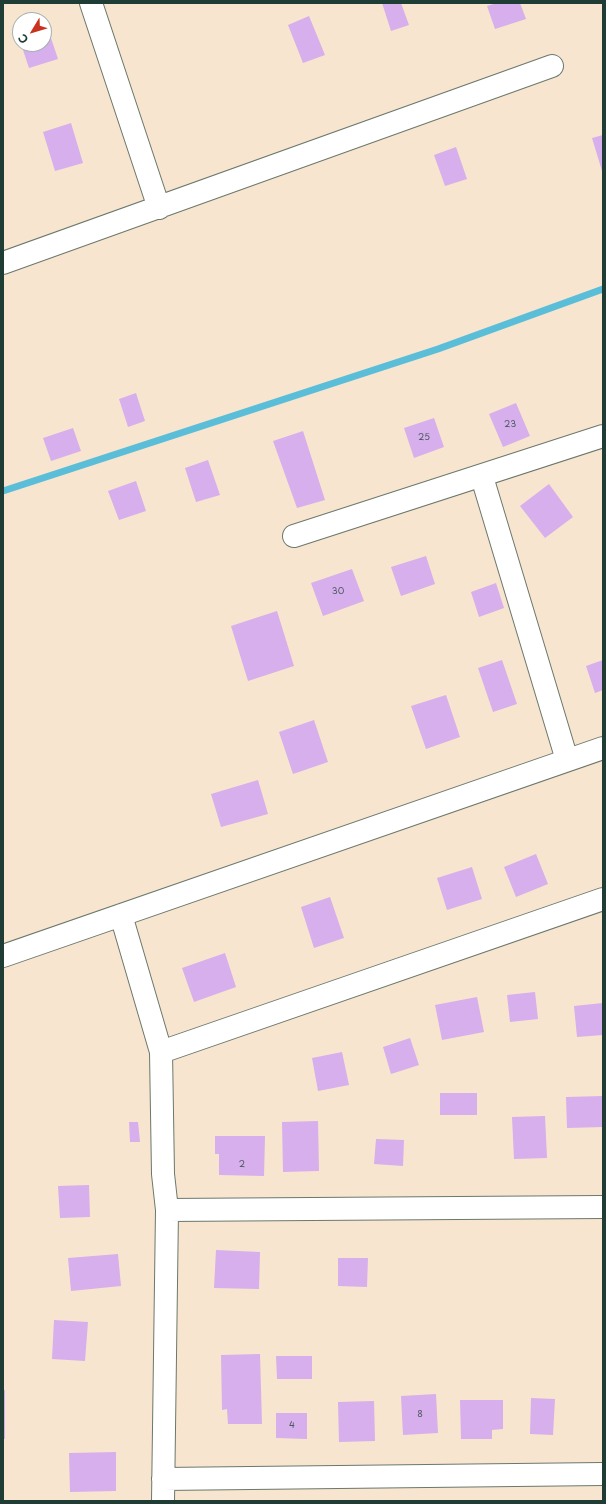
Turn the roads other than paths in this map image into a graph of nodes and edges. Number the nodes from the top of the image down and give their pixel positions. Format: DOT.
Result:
graph roads {
  1 [pos="91,3"];
  2 [pos="552,66"];
  3 [pos="159,208"];
  4 [pos="3,263"];
  5 [pos="603,436"];
  6 [pos="482,476"];
  7 [pos="294,536"];
  8 [pos="603,748"];
  9 [pos="567,760"];
  10 [pos="603,899"];
  11 [pos="121,915"];
  12 [pos="3,956"];
  13 [pos="161,1052"];
  14 [pos="603,1207"];
  15 [pos="167,1210"];
  16 [pos="603,1474"];
  17 [pos="163,1479"];
  18 [pos="163,1501"];
  1 -- 3 [label="street"];
  2 -- 3 [label="street"];
  3 -- 4 [label="street"];
  5 -- 6 [label="street"];
  6 -- 7 [label="street"];
  6 -- 9 [label="street"];
  8 -- 9 [label="street"];
  9 -- 11 [label="street"];
  10 -- 13 [label="street"];
  11 -- 12 [label="street"];
  11 -- 13 [label="street"];
  13 -- 15 [label="street"];
  14 -- 15 [label="street"];
  15 -- 17 [label="street"];
  16 -- 17 [label="street"];
  17 -- 18 [label="street"];
}
